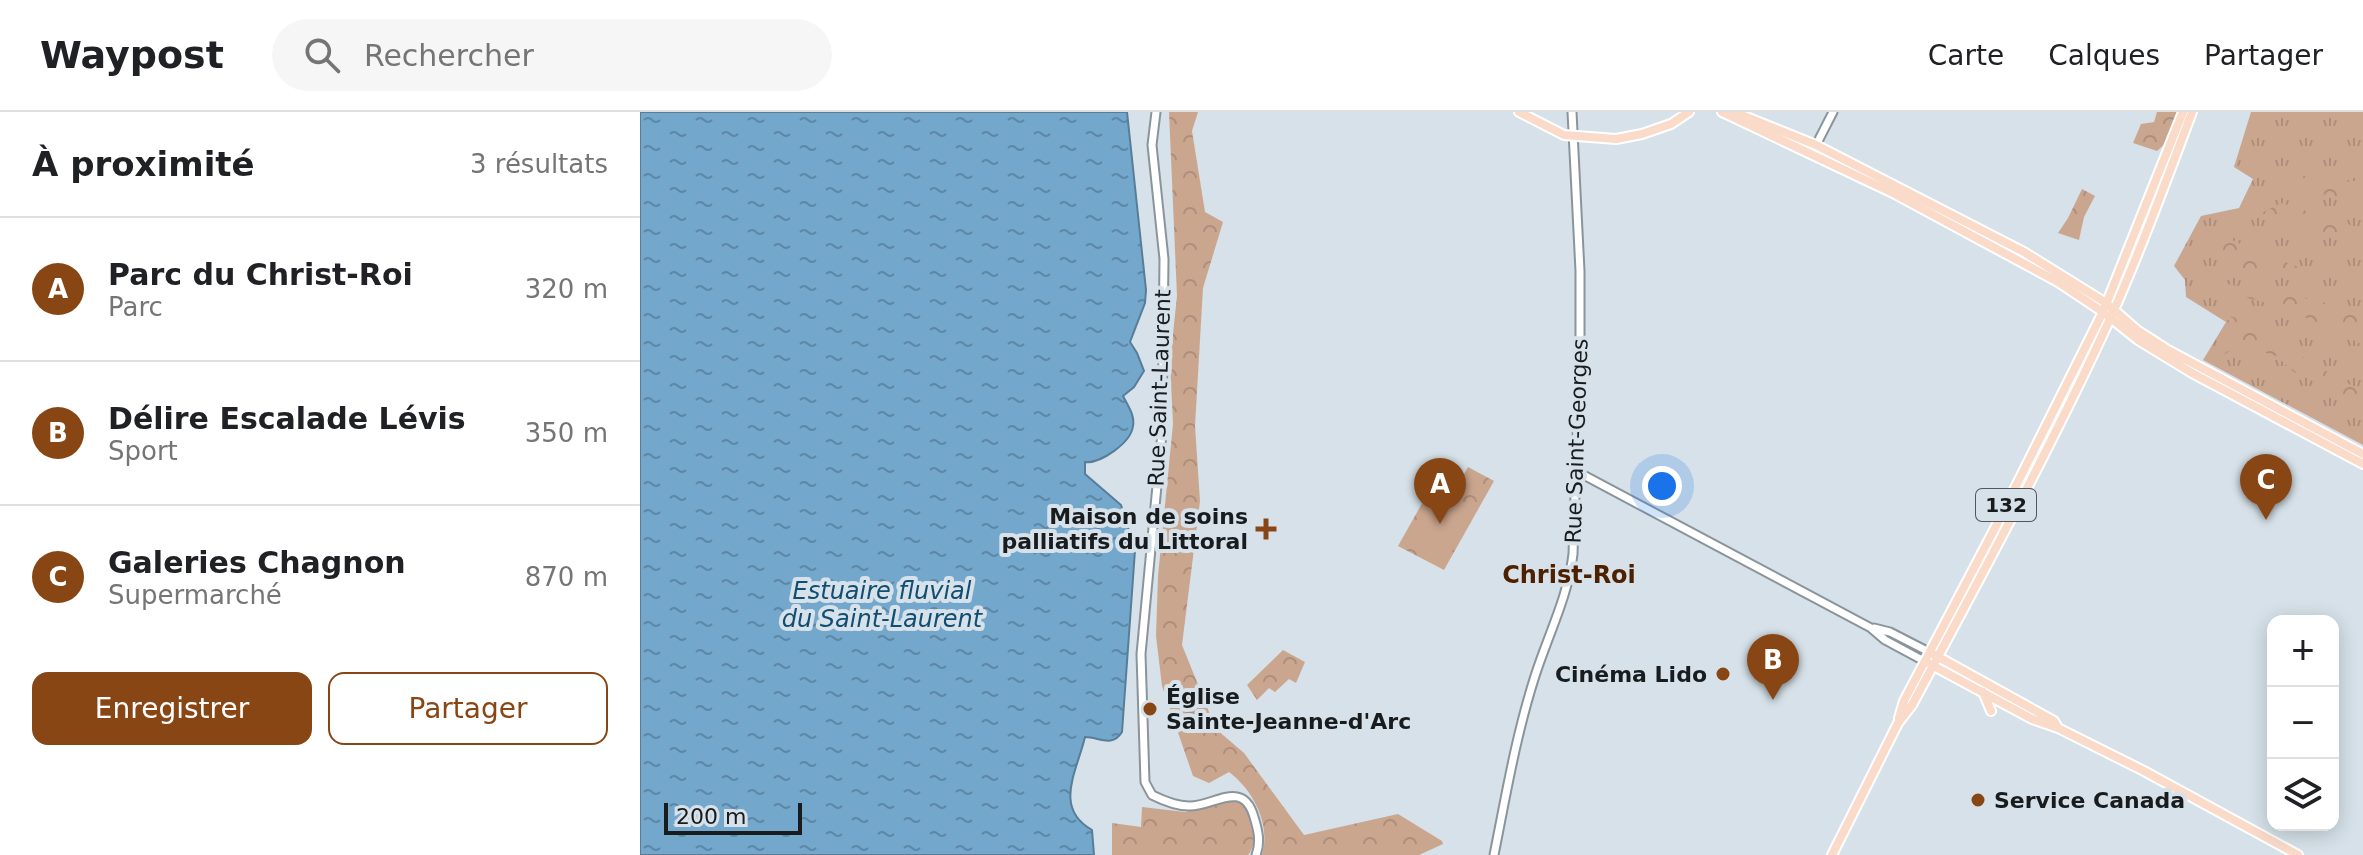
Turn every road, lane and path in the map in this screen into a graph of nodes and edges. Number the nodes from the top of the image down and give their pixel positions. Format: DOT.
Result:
graph roads {
  1 [pos="1156,112"];
  2 [pos="1519,112"];
  3 [pos="1572,112"];
  4 [pos="1722,112"];
  5 [pos="1734,112"];
  6 [pos="1833,112"];
  7 [pos="2183,112"];
  8 [pos="2192,112"];
  9 [pos="1687,114"];
  10 [pos="1573,136"];
  11 [pos="1814,149"];
  12 [pos="2131,270"];
  13 [pos="2108,311"];
  14 [pos="2137,330"];
  15 [pos="2363,454"];
  16 [pos="2363,464"];
  17 [pos="1576,471"];
  18 [pos="1931,659"];
  19 [pos="1982,692"];
  20 [pos="1991,711"];
  21 [pos="2058,728"];
  22 [pos="1256,855"];
  23 [pos="1494,855"];
  24 [pos="1832,855"];
  25 [pos="2298,855"];
  1 -- 22 [label="street, Rue Saint-Laurent"];
  2 -- 10 [label="main road"];
  3 -- 10 [label="street, Rue Saint-Georges"];
  4 -- 11 [label="main road"];
  5 -- 11 [label="main road"];
  6 -- 11 [label="street"];
  7 -- 13 [label="main road, 132"];
  8 -- 12 [label="main road, 132"];
  9 -- 10 [label="main road"];
  10 -- 17 [label="street, Rue Saint-Georges"];
  11 -- 13 [label="main road"];
  12 -- 13 [label="main road, 132"];
  12 -- 14 [label="main road"];
  13 -- 14 [label="main road"];
  13 -- 16 [label="main road"];
  13 -- 18 [label="main road, 132"];
  14 -- 15 [label="main road"];
  17 -- 18 [label="street"];
  17 -- 23 [label="street, Rue Saint-Georges"];
  18 -- 19 [label="main road"];
  18 -- 21 [label="main road"];
  18 -- 24 [label="main road, 132"];
  19 -- 20 [label="main road"];
  19 -- 21 [label="main road"];
  21 -- 25 [label="main road"];
}
